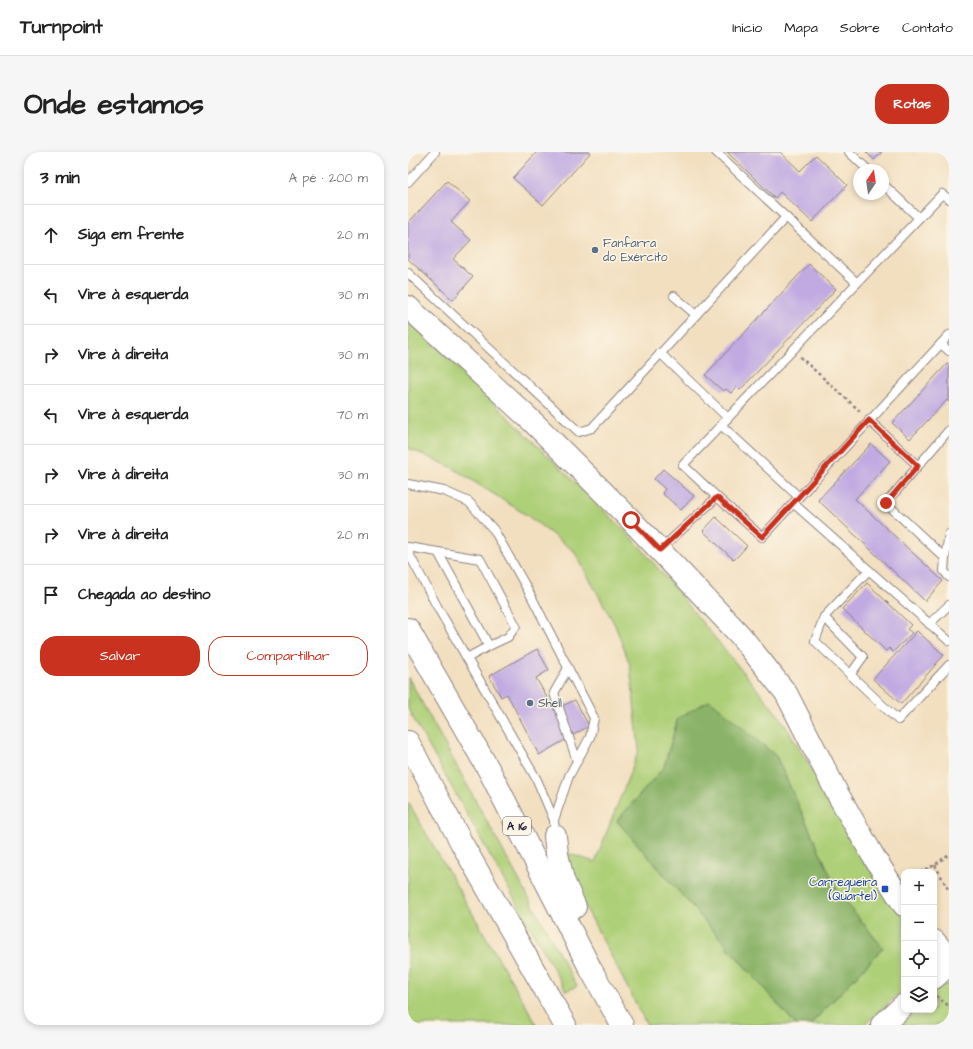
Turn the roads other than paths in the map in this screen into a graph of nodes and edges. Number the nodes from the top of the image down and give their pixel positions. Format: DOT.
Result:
graph roads {
  1 [pos="436,152"];
  2 [pos="716,152"];
  3 [pos="849,152"];
  4 [pos="862,164"];
  5 [pos="408,182"];
  6 [pos="889,190"];
  7 [pos="949,199"];
  8 [pos="786,217"];
  9 [pos="919,218"];
  10 [pos="408,273"];
  11 [pos="857,283"];
  12 [pos="674,296"];
  13 [pos="408,307"];
  14 [pos="696,315"];
  15 [pos="949,335"];
  16 [pos="941,344"];
  17 [pos="949,351"];
  18 [pos="660,353"];
  19 [pos="728,418"];
  20 [pos="869,420"];
  21 [pos="721,425"];
  22 [pos="949,430"];
  23 [pos="918,466"];
  24 [pos="408,484"];
  25 [pos="717,497"];
  26 [pos="796,500"];
  27 [pos="949,534"];
  28 [pos="408,547"];
  29 [pos="660,550"];
  30 [pos="408,552"];
  31 [pos="438,552"];
  32 [pos="946,558"];
  33 [pos="869,570"];
  34 [pos="949,577"];
  35 [pos="949,604"];
  36 [pos="824,617"];
  37 [pos="929,624"];
  38 [pos="408,629"];
  39 [pos="949,641"];
  40 [pos="489,646"];
  41 [pos="467,658"];
  42 [pos="949,665"];
  43 [pos="568,668"];
  44 [pos="850,675"];
  45 [pos="408,742"];
  46 [pos="408,759"];
  47 [pos="577,761"];
  48 [pos="555,828"];
  49 [pos="461,842"];
  50 [pos="901,900"];
  51 [pos="937,944"];
  52 [pos="949,958"];
  53 [pos="949,964"];
  54 [pos="590,968"];
  55 [pos="935,977"];
  56 [pos="901,1008"];
  57 [pos="565,1025"];
  58 [pos="622,1025"];
  59 [pos="882,1025"];
  1 -- 5 [label="lane"];
  2 -- 8 [label="lane"];
  3 -- 4 [label="lane"];
  6 -- 9 [label="lane"];
  7 -- 9 [label="lane"];
  8 -- 11 [label="lane"];
  8 -- 14 [label="lane"];
  9 -- 11 [label="lane"];
  10 -- 18 [label="lane"];
  11 -- 19 [label="lane"];
  12 -- 14 [label="lane"];
  13 -- 29 [label="main road"];
  14 -- 18 [label="lane"];
  15 -- 16 [label="lane"];
  16 -- 17 [label="lane"];
  16 -- 20 [label="lane"];
  18 -- 19 [label="lane"];
  19 -- 21 [label="lane"];
  20 -- 23 [label="lane"];
  20 -- 26 [label="lane"];
  21 -- 25 [label="lane"];
  21 -- 26 [label="lane"];
  22 -- 23 [label="lane"];
  23 -- 32 [label="lane"];
  24 -- 43 [label="lane"];
  25 -- 26 [label="lane"];
  25 -- 29 [label="lane"];
  26 -- 33 [label="lane"];
  27 -- 32 [label="lane"];
  28 -- 31 [label="lane"];
  29 -- 50 [label="main road"];
  30 -- 41 [label="lane"];
  31 -- 40 [label="lane"];
  31 -- 40 [label="lane"];
  32 -- 34 [label="lane"];
  33 -- 36 [label="lane"];
  33 -- 37 [label="lane"];
  35 -- 37 [label="lane"];
  36 -- 44 [label="lane"];
  36 -- 44 [label="lane"];
  37 -- 39 [label="lane"];
  38 -- 54 [label="main road, A 16"];
  40 -- 41 [label="lane"];
  41 -- 48 [label="lane"];
  42 -- 44 [label="lane"];
  43 -- 47 [label="lane"];
  43 -- 47 [label="lane"];
  45 -- 49 [label="main road"];
  46 -- 49 [label="main road"];
  47 -- 48 [label="lane"];
  48 -- 54 [label="main road"];
  49 -- 57 [label="main road"];
  51 -- 52 [label="main road"];
  53 -- 55 [label="main road"];
  54 -- 58 [label="main road, A 16"];
  56 -- 59 [label="main road"];
}
